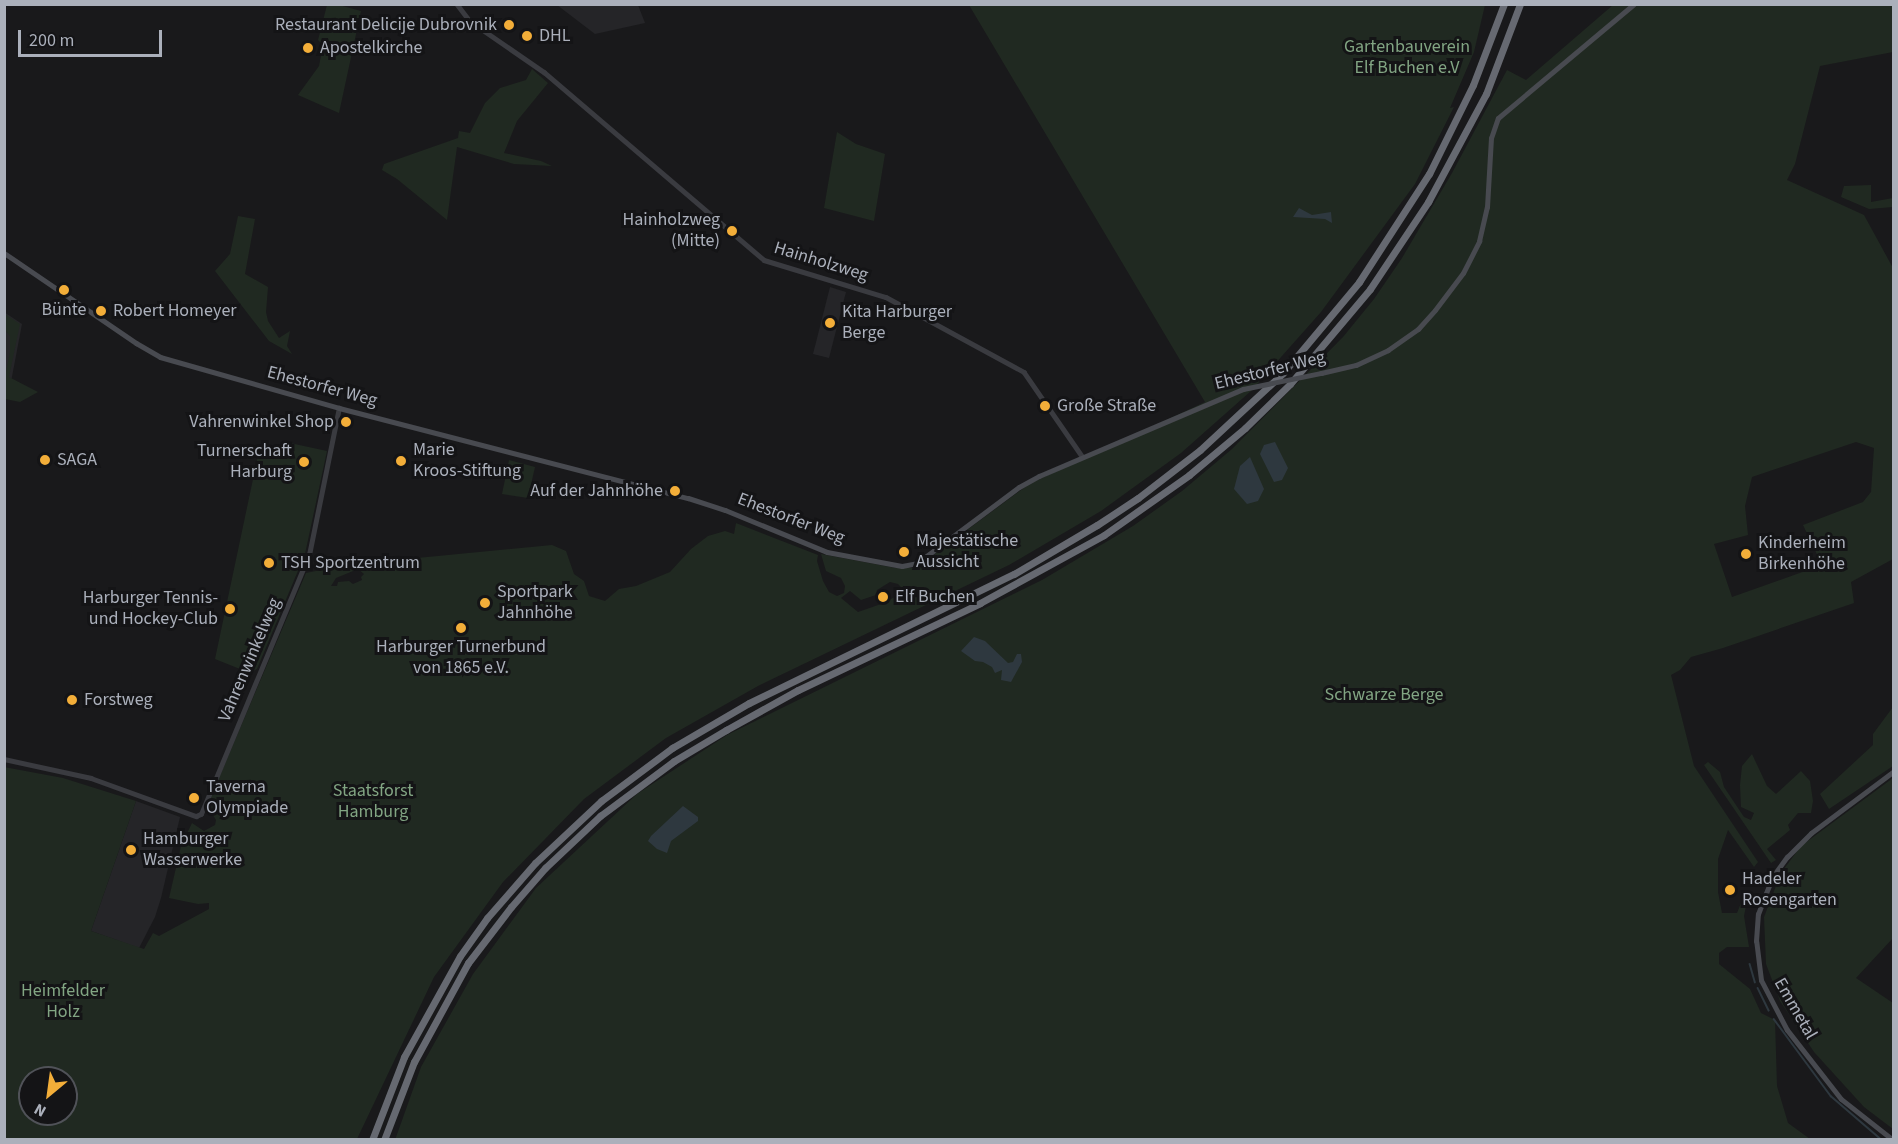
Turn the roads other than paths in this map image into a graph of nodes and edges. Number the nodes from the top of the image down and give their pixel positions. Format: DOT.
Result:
graph roads {
  1 [pos="457,4"];
  2 [pos="1504,4"];
  3 [pos="1520,4"];
  4 [pos="1634,4"];
  5 [pos="4,253"];
  6 [pos="339,408"];
  7 [pos="1082,456"];
  8 [pos="4,759"];
  9 [pos="1893,771"];
  10 [pos="372,1140"];
  11 [pos="384,1140"];
  12 [pos="1893,1140"];
  1 -- 7 [label="street, Hainholzweg"];
  2 -- 10 [label="highway"];
  3 -- 11 [label="highway"];
  4 -- 7 [label="main road, Ehestorfer Weg, bridge"];
  5 -- 6 [label="main road, Ehestorfer Weg"];
  6 -- 7 [label="main road, Ehestorfer Weg"];
  6 -- 8 [label="street, Vahrenwinkelweg"];
  9 -- 12 [label="main road, Emmetal"];
}
